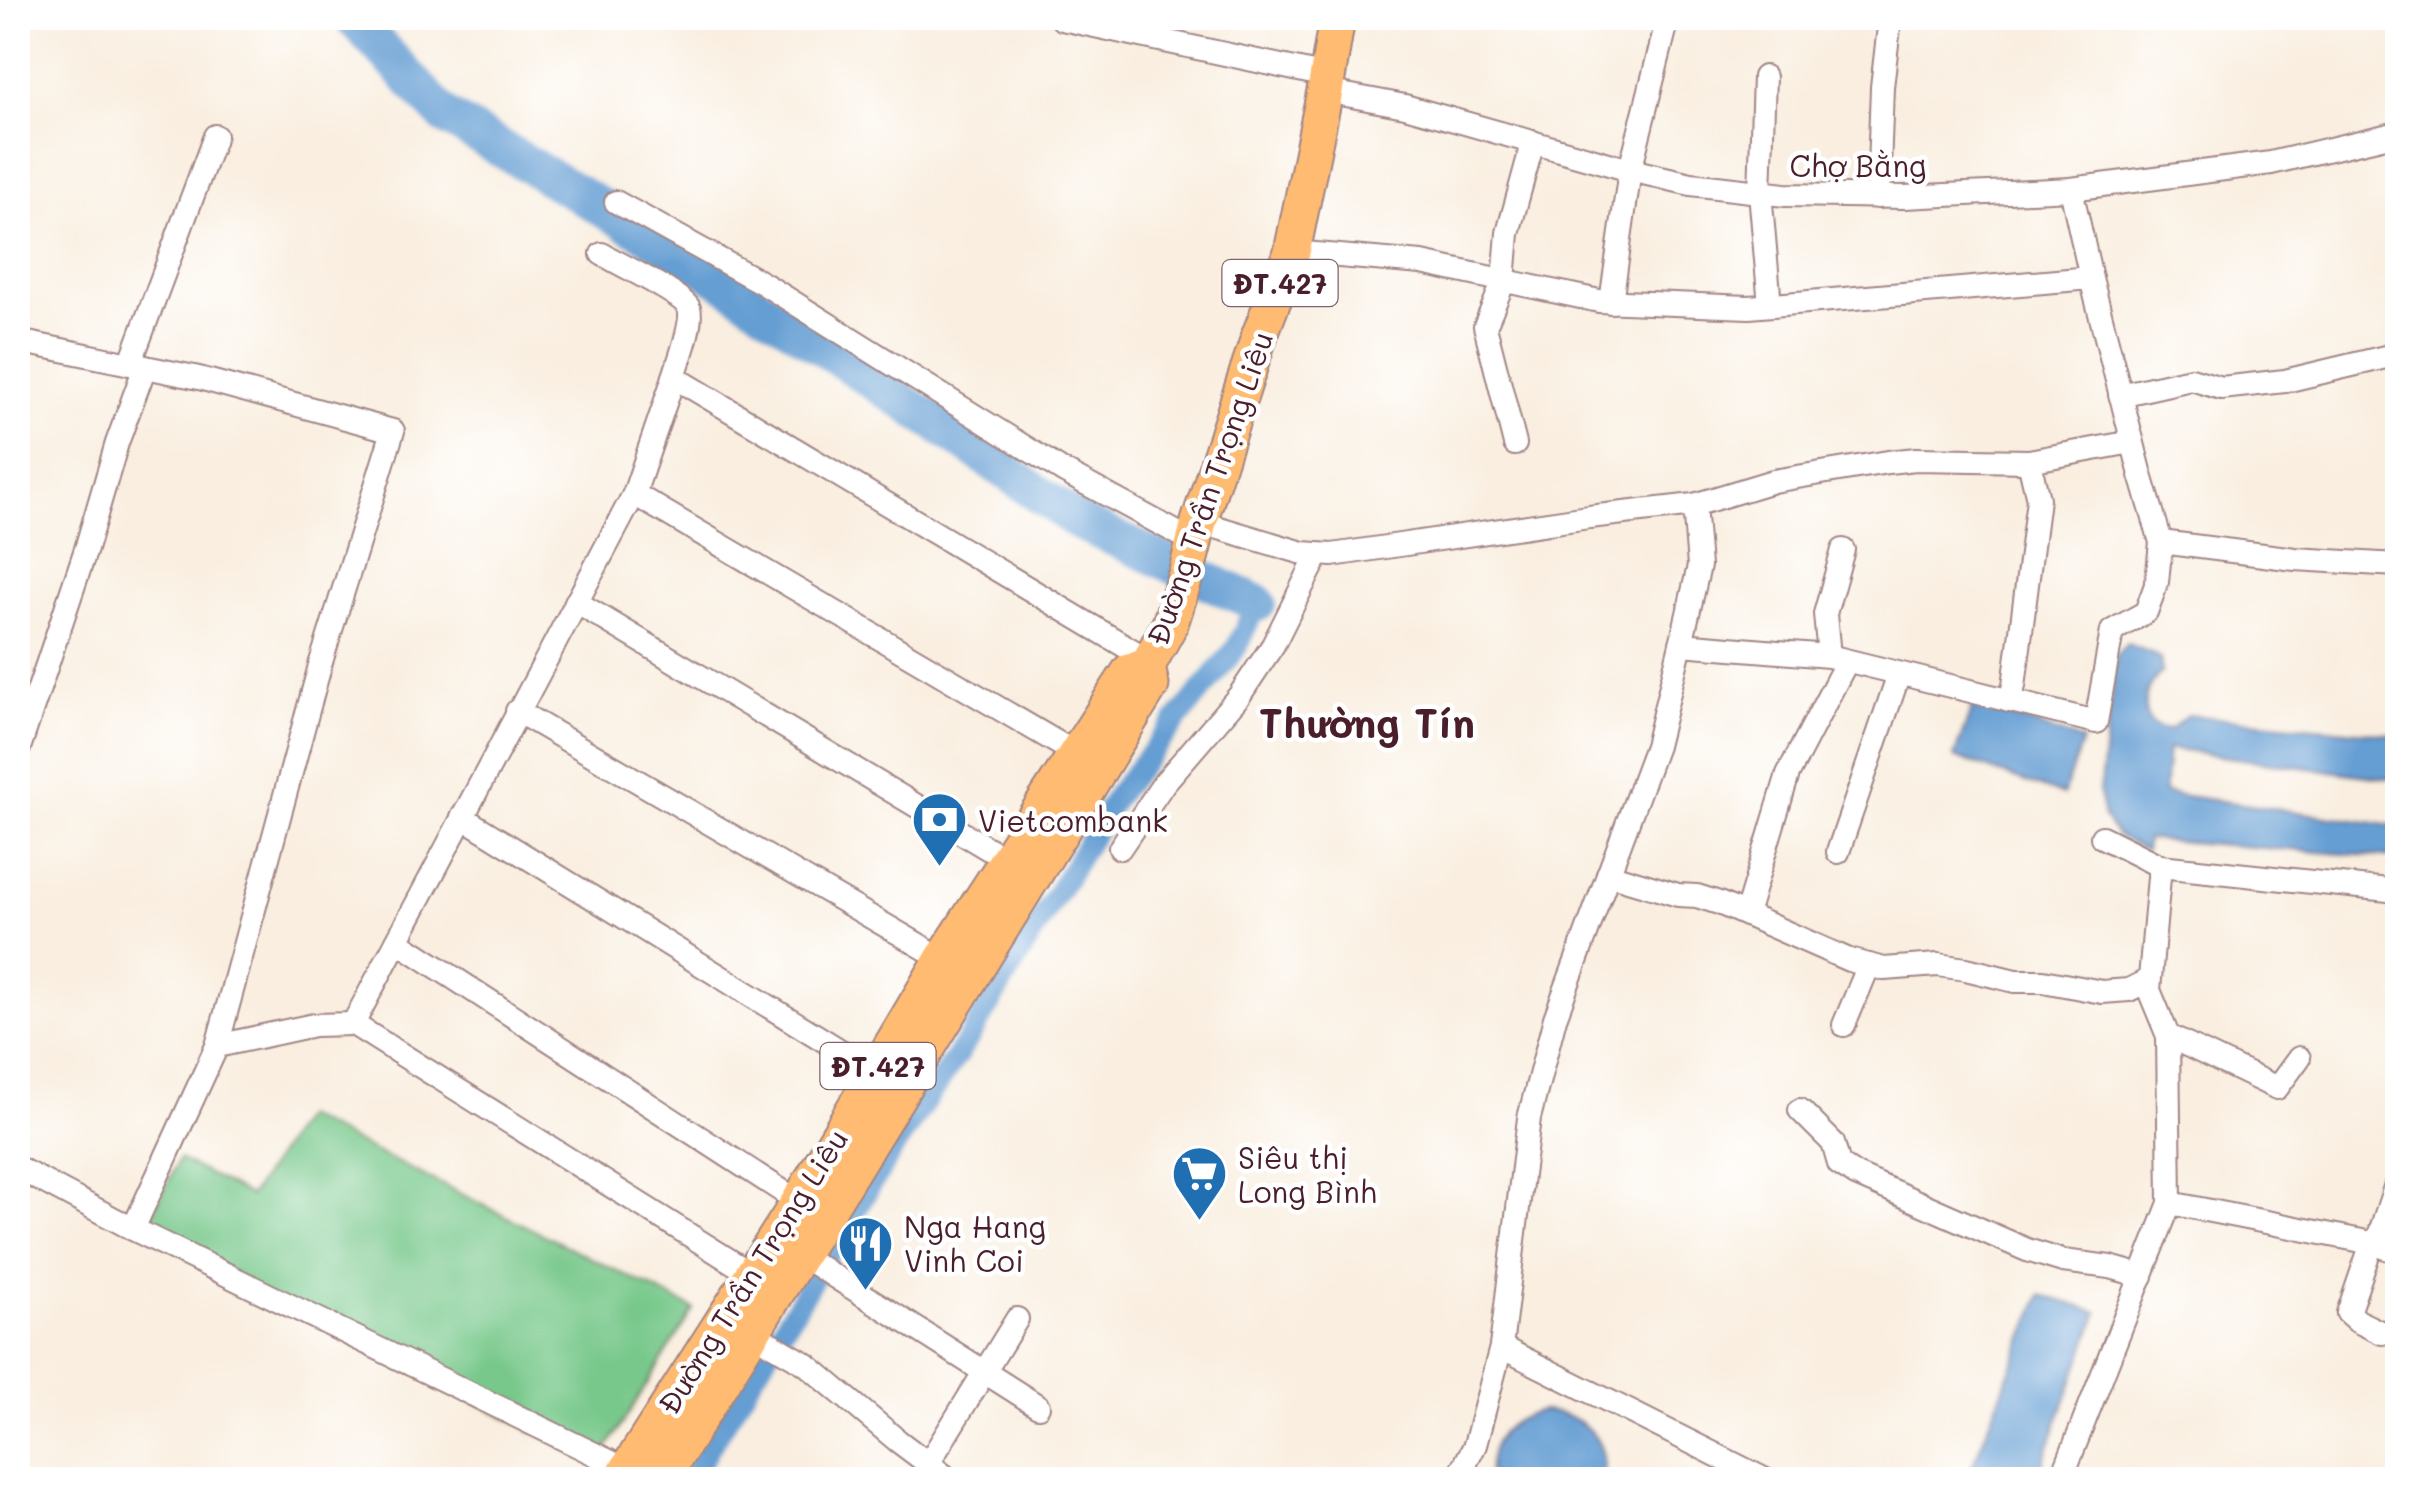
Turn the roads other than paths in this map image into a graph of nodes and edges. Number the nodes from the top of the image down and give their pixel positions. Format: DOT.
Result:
graph roads {
  1 [pos="1062,18"];
  2 [pos="1337,18"];
  3 [pos="1668,18"];
  4 [pos="1890,18"];
  5 [pos="1764,77"];
  6 [pos="1326,84"];
  7 [pos="2398,133"];
  8 [pos="215,136"];
  9 [pos="1533,142"];
  10 [pos="1630,170"];
  11 [pos="2071,189"];
  12 [pos="1760,192"];
  13 [pos="1878,196"];
  14 [pos="616,202"];
  15 [pos="1292,252"];
  16 [pos="602,254"];
  17 [pos="2090,278"];
  18 [pos="1504,281"];
  19 [pos="1611,302"];
  20 [pos="1770,305"];
  21 [pos="18,342"];
  22 [pos="2398,354"];
  23 [pos="138,366"];
  24 [pos="674,378"];
  25 [pos="2120,395"];
  26 [pos="2132,442"];
  27 [pos="1515,444"];
  28 [pos="2028,462"];
  29 [pos="634,494"];
  30 [pos="1694,505"];
  31 [pos="1196,532"];
  32 [pos="2161,542"];
  33 [pos="1843,550"];
  34 [pos="1318,556"];
  35 [pos="2398,565"];
  36 [pos="576,602"];
  37 [pos="1681,644"];
  38 [pos="1838,658"];
  39 [pos="1149,663"];
  40 [pos="1900,674"];
  41 [pos="2009,702"];
  42 [pos="517,712"];
  43 [pos="18,751"];
  44 [pos="1075,753"];
  45 [pos="462,816"];
  46 [pos="2102,837"];
  47 [pos="1120,848"];
  48 [pos="1838,852"];
  49 [pos="1007,860"];
  50 [pos="2160,866"];
  51 [pos="1608,874"];
  52 [pos="2398,891"];
  53 [pos="1746,914"];
  54 [pos="397,941"];
  55 [pos="943,959"];
  56 [pos="1869,965"];
  57 [pos="2149,980"];
  58 [pos="354,1024"];
  59 [pos="1844,1024"];
  60 [pos="2168,1036"];
  61 [pos="217,1046"];
  62 [pos="2299,1058"];
  63 [pos="902,1076"];
  64 [pos="1800,1110"];
  65 [pos="18,1168"];
  66 [pos="2398,1178"];
  67 [pos="799,1202"];
  68 [pos="2170,1203"];
  69 [pos="133,1229"];
  70 [pos="2382,1247"];
  71 [pos="812,1263"];
  72 [pos="754,1275"];
  73 [pos="2142,1276"];
  74 [pos="1017,1320"];
  75 [pos="752,1332"];
  76 [pos="2382,1334"];
  77 [pos="1502,1348"];
  78 [pos="984,1371"];
  79 [pos="1038,1406"];
  80 [pos="928,1464"];
  81 [pos="632,1476"];
  82 [pos="661,1480"];
  83 [pos="950,1480"];
  84 [pos="1457,1480"];
  85 [pos="1766,1480"];
  86 [pos="2060,1480"];
  1 -- 6 [label="street, Chợ Bằng"];
  2 -- 6 [label="main road, Đường Trần Trọng Liêu / ĐT.427"];
  3 -- 10 [label="street"];
  4 -- 13 [label="street"];
  5 -- 12 [label="street"];
  6 -- 9 [label="street, Chợ Bằng"];
  6 -- 15 [label="main road, Đường Trần Trọng Liêu / ĐT.427"];
  7 -- 11 [label="street, Chợ Bằng"];
  8 -- 23 [label="street"];
  9 -- 10 [label="street, Chợ Bằng"];
  9 -- 18 [label="street"];
  10 -- 12 [label="street, Chợ Bằng"];
  10 -- 19 [label="street"];
  11 -- 13 [label="street, Chợ Bằng"];
  11 -- 17 [label="street"];
  12 -- 13 [label="street, Chợ Bằng"];
  12 -- 20 [label="street"];
  14 -- 31 [label="street"];
  15 -- 18 [label="street"];
  15 -- 31 [label="main road, Đường Trần Trọng Liêu / ĐT.427"];
  16 -- 24 [label="street"];
  17 -- 20 [label="street"];
  17 -- 25 [label="street"];
  18 -- 19 [label="street"];
  18 -- 27 [label="street"];
  19 -- 20 [label="street"];
  21 -- 23 [label="street"];
  22 -- 25 [label="street"];
  23 -- 43 [label="street"];
  23 -- 61 [label="street"];
  24 -- 29 [label="street"];
  24 -- 39 [label="street"];
  25 -- 26 [label="street"];
  26 -- 28 [label="street"];
  26 -- 32 [label="street"];
  28 -- 30 [label="street"];
  28 -- 41 [label="street"];
  29 -- 36 [label="street"];
  29 -- 44 [label="street"];
  30 -- 34 [label="street"];
  30 -- 37 [label="street"];
  31 -- 34 [label="street"];
  31 -- 39 [label="main road, Đường Trần Trọng Liêu / ĐT.427"];
  32 -- 35 [label="street"];
  32 -- 41 [label="street"];
  33 -- 38 [label="street"];
  34 -- 47 [label="street"];
  36 -- 42 [label="street"];
  36 -- 49 [label="street"];
  37 -- 38 [label="street"];
  37 -- 51 [label="street"];
  38 -- 40 [label="street"];
  38 -- 53 [label="street"];
  39 -- 44 [label="main road, Đường Trần Trọng Liêu / ĐT.427"];
  39 -- 63 [label="main road, Đường Trần Trọng Liêu / ĐT.427"];
  40 -- 41 [label="street"];
  40 -- 48 [label="street"];
  42 -- 45 [label="street"];
  42 -- 55 [label="street"];
  44 -- 49 [label="main road, Đường Trần Trọng Liêu / ĐT.427"];
  45 -- 54 [label="street"];
  45 -- 63 [label="street"];
  46 -- 50 [label="street"];
  49 -- 55 [label="main road, Đường Trần Trọng Liêu / ĐT.427"];
  50 -- 52 [label="street"];
  50 -- 57 [label="street"];
  51 -- 53 [label="street"];
  51 -- 77 [label="street"];
  53 -- 56 [label="street"];
  54 -- 58 [label="street"];
  54 -- 67 [label="street"];
  55 -- 63 [label="main road, Đường Trần Trọng Liêu / ĐT.427"];
  56 -- 57 [label="street"];
  56 -- 59 [label="street"];
  57 -- 60 [label="street"];
  58 -- 61 [label="street"];
  58 -- 72 [label="street"];
  60 -- 62 [label="street"];
  60 -- 68 [label="street"];
  61 -- 69 [label="street"];
  63 -- 67 [label="main road, Đường Trần Trọng Liêu / ĐT.427"];
  63 -- 71 [label="main road, Đường Trần Trọng Liêu / ĐT.427"];
  64 -- 73 [label="street"];
  65 -- 69 [label="street"];
  66 -- 70 [label="street"];
  67 -- 72 [label="main road, Đường Trần Trọng Liêu / ĐT.427"];
  68 -- 70 [label="street"];
  68 -- 73 [label="street"];
  69 -- 81 [label="street"];
  70 -- 76 [label="street"];
  71 -- 75 [label="main road, Đường Trần Trọng Liêu / ĐT.427"];
  71 -- 78 [label="street"];
  72 -- 81 [label="main road, Đường Trần Trọng Liêu / ĐT.427"];
  73 -- 86 [label="street"];
  74 -- 78 [label="street"];
  75 -- 80 [label="street"];
  75 -- 82 [label="main road, Đường Trần Trọng Liêu / ĐT.427"];
  77 -- 84 [label="street"];
  77 -- 85 [label="street"];
  78 -- 79 [label="street"];
  78 -- 80 [label="street"];
  80 -- 83 [label="street"];
}
